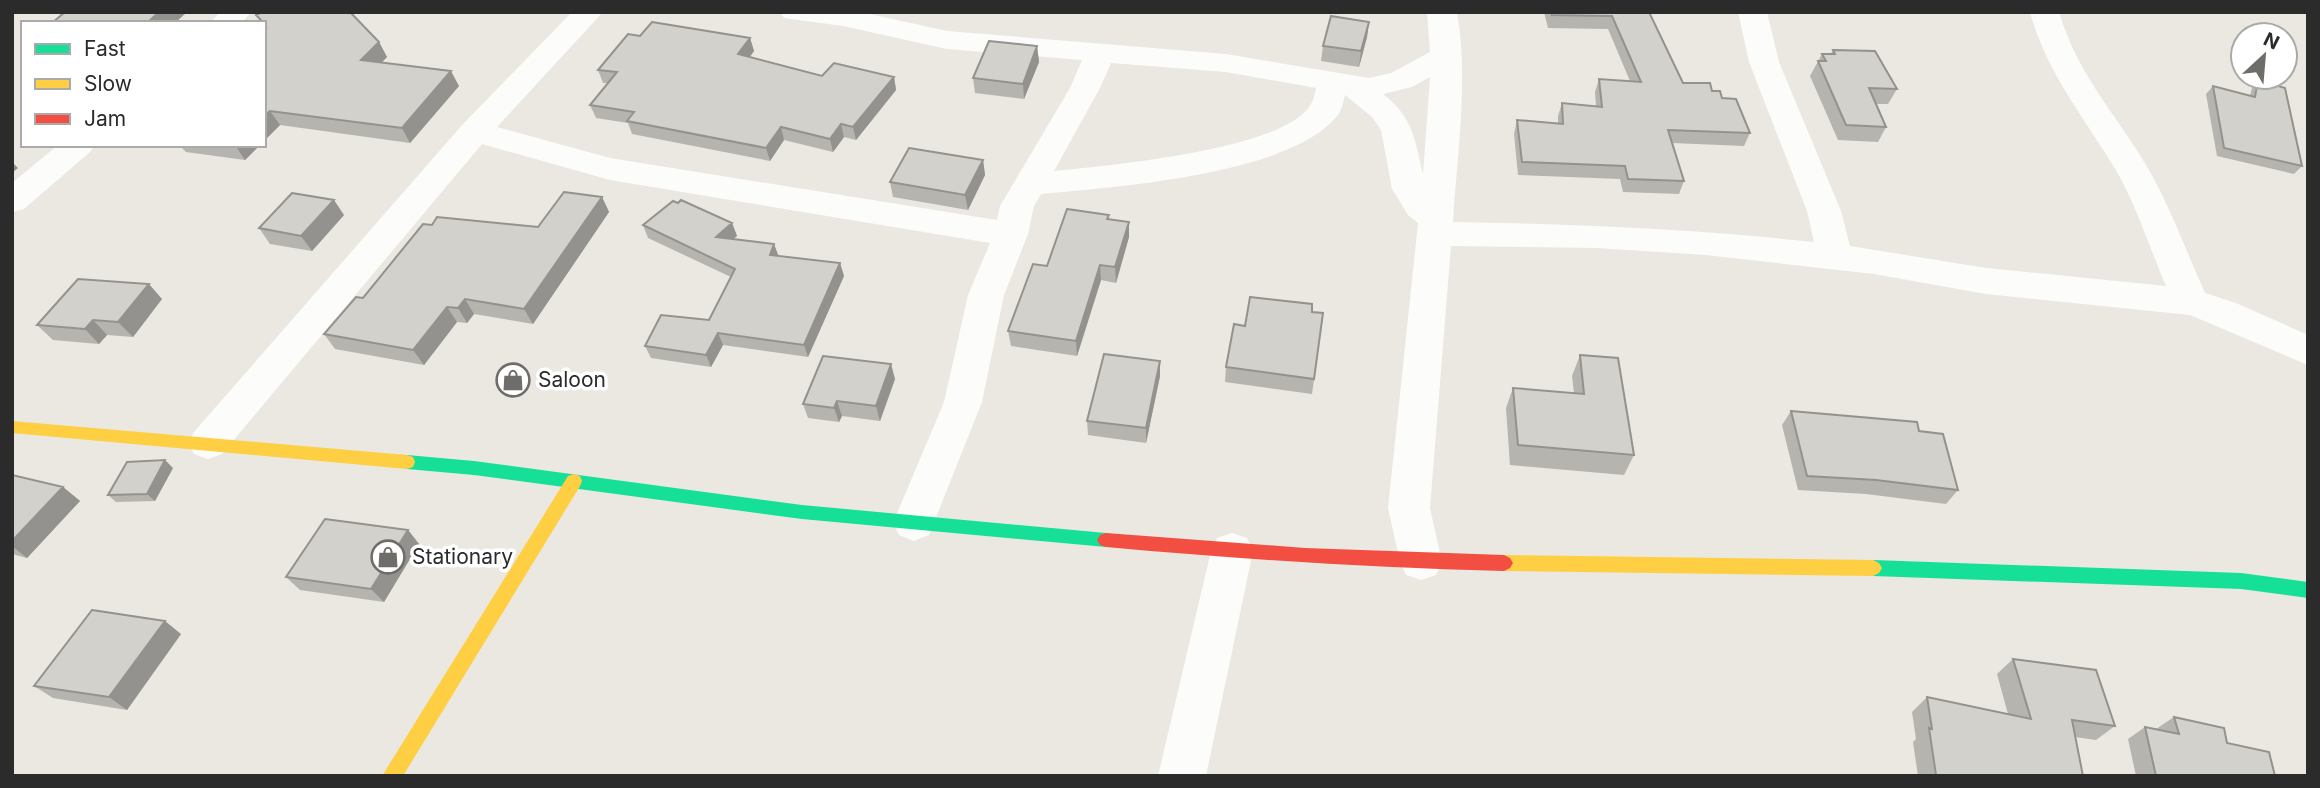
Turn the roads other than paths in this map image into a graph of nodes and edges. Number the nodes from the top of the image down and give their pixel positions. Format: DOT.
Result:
graph roads {
  1 [pos="589,12"];
  2 [pos="794,12"];
  3 [pos="1442,12"];
  4 [pos="1752,12"];
  5 [pos="2044,12"];
  6 [pos="881,19"];
  7 [pos="1101,51"];
  8 [pos="1445,56"];
  9 [pos="1343,85"];
  10 [pos="474,131"];
  11 [pos="77,147"];
  12 [pos="1030,184"];
  13 [pos="12,201"];
  14 [pos="1436,227"];
  15 [pos="1011,234"];
  16 [pos="1835,257"];
  17 [pos="2191,302"];
  18 [pos="2308,351"];
  19 [pos="12,427"];
  20 [pos="208,443"];
  21 [pos="574,481"];
  22 [pos="914,523"];
  23 [pos="1232,551"];
  24 [pos="1422,562"];
  25 [pos="2308,590"];
  26 [pos="392,776"];
  27 [pos="1182,776"];
  1 -- 10 [label="street"];
  2 -- 6 [label="street"];
  3 -- 8 [label="street"];
  4 -- 16 [label="street"];
  5 -- 17 [label="street"];
  6 -- 7 [label="street"];
  7 -- 9 [label="street"];
  7 -- 12 [label="street"];
  8 -- 9 [label="street"];
  8 -- 14 [label="street"];
  9 -- 12 [label="street"];
  9 -- 14 [label="street"];
  10 -- 15 [label="street"];
  10 -- 20 [label="street"];
  11 -- 13 [label="street"];
  12 -- 15 [label="street"];
  14 -- 16 [label="street"];
  14 -- 24 [label="street"];
  15 -- 22 [label="street"];
  16 -- 17 [label="street"];
  17 -- 18 [label="street"];
  19 -- 20 [label="street"];
  20 -- 21 [label="street"];
  21 -- 22 [label="street"];
  21 -- 26 [label="street"];
  22 -- 23 [label="street"];
  23 -- 24 [label="street"];
  23 -- 27 [label="street"];
  24 -- 25 [label="street"];
}
